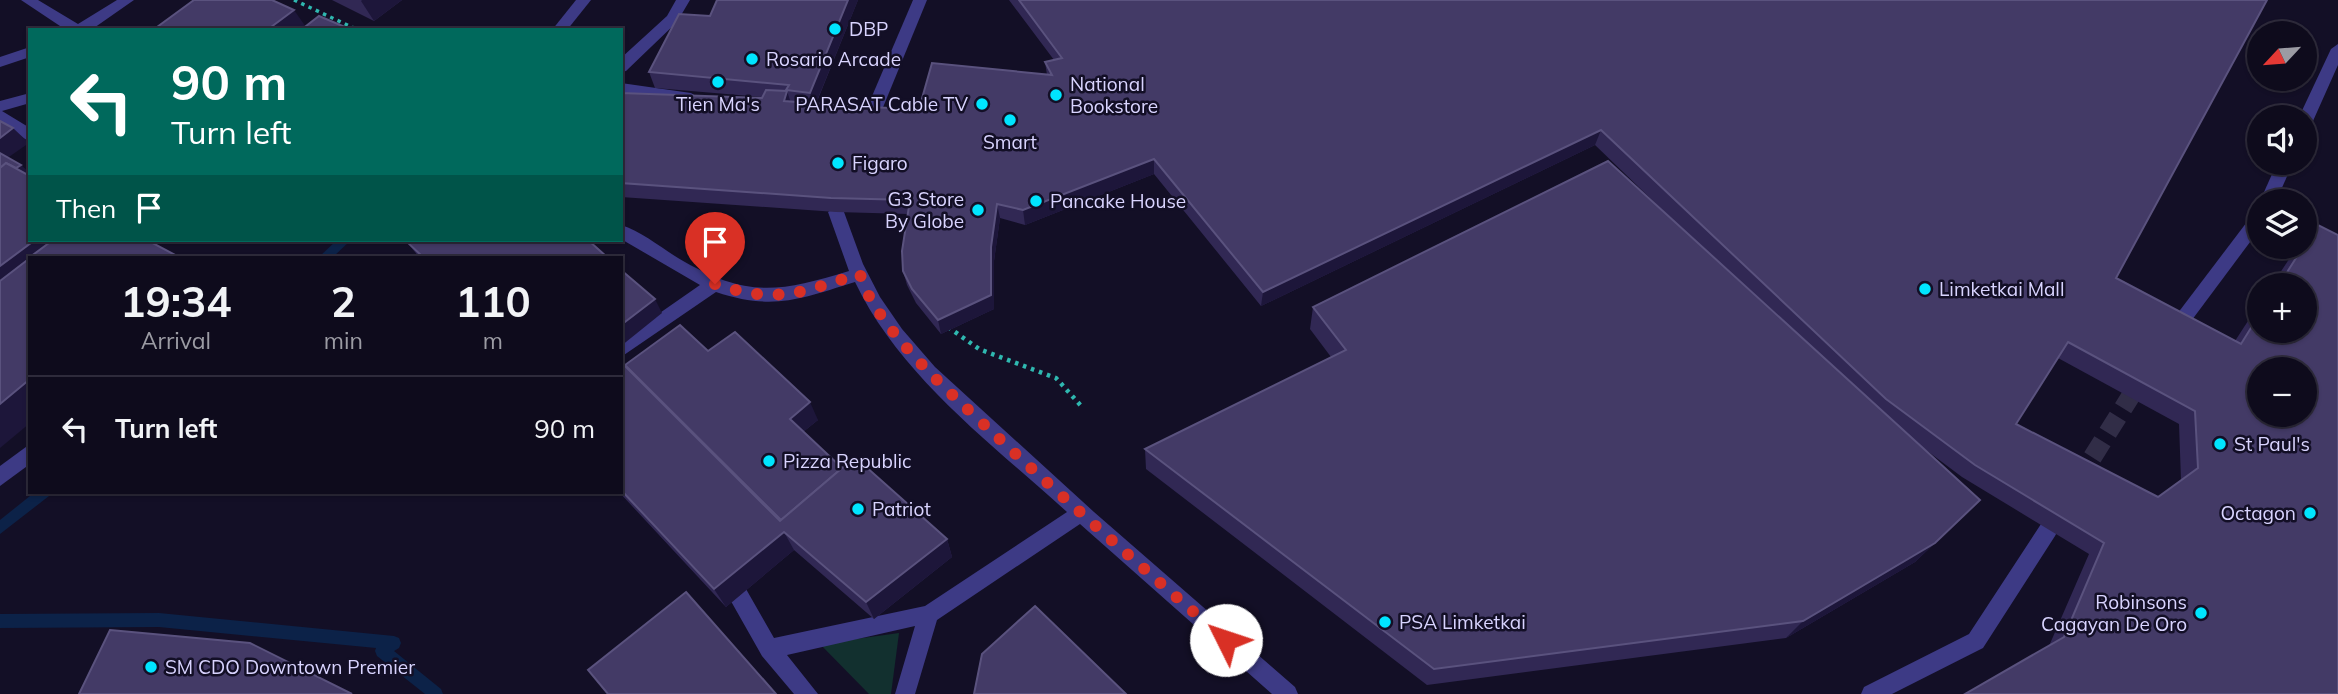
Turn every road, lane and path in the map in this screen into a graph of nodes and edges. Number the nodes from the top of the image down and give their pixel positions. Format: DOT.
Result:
graph roads {
  1 [pos="28,0"];
  2 [pos="127,0"];
  3 [pos="294,0"];
  4 [pos="584,0"];
  5 [pos="683,0"];
  6 [pos="920,0"];
  7 [pos="75,28"];
  8 [pos="81,28"];
  9 [pos="354,28"];
  10 [pos="561,28"];
  11 [pos="2338,49"];
  12 [pos="28,53"];
  13 [pos="0,62"];
  14 [pos="623,65"];
  15 [pos="623,88"];
  16 [pos="28,98"];
  17 [pos="703,100"];
  18 [pos="2312,105"];
  19 [pos="0,106"];
  20 [pos="0,116"];
  21 [pos="867,116"];
  22 [pos="28,136"];
  23 [pos="8,146"];
  24 [pos="836,212"];
  25 [pos="623,232"];
  26 [pos="2247,234"];
  27 [pos="860,274"];
  28 [pos="715,284"];
  29 [pos="941,318"];
  30 [pos="2174,331"];
  31 [pos="623,349"];
  32 [pos="1083,408"];
  33 [pos="28,454"];
  34 [pos="0,478"];
  35 [pos="1081,513"];
  36 [pos="2048,530"];
  37 [pos="739,596"];
  38 [pos="929,614"];
  39 [pos="769,649"];
  40 [pos="808,694"];
  41 [pos="905,694"];
  42 [pos="1287,694"];
  43 [pos="1871,694"];
  1 -- 7 [label="street"];
  2 -- 8 [label="street"];
  3 -- 9 [label="path"];
  4 -- 10 [label="street"];
  5 -- 14 [label="street"];
  6 -- 21 [label="street"];
  11 -- 18 [label="street"];
  12 -- 13 [label="street"];
  15 -- 17 [label="street"];
  16 -- 19 [label="street"];
  20 -- 22 [label="street"];
  22 -- 23 [label="street"];
  24 -- 27 [label="street"];
  25 -- 28 [label="street"];
  26 -- 30 [label="street"];
  27 -- 28 [label="street"];
  27 -- 35 [label="street"];
  28 -- 31 [label="street"];
  29 -- 32 [label="path, bridge"];
  33 -- 34 [label="street"];
  35 -- 38 [label="street"];
  35 -- 42 [label="street"];
  36 -- 43 [label="street"];
  37 -- 39 [label="street"];
  38 -- 39 [label="street"];
  38 -- 41 [label="street"];
  39 -- 40 [label="street"];
}
